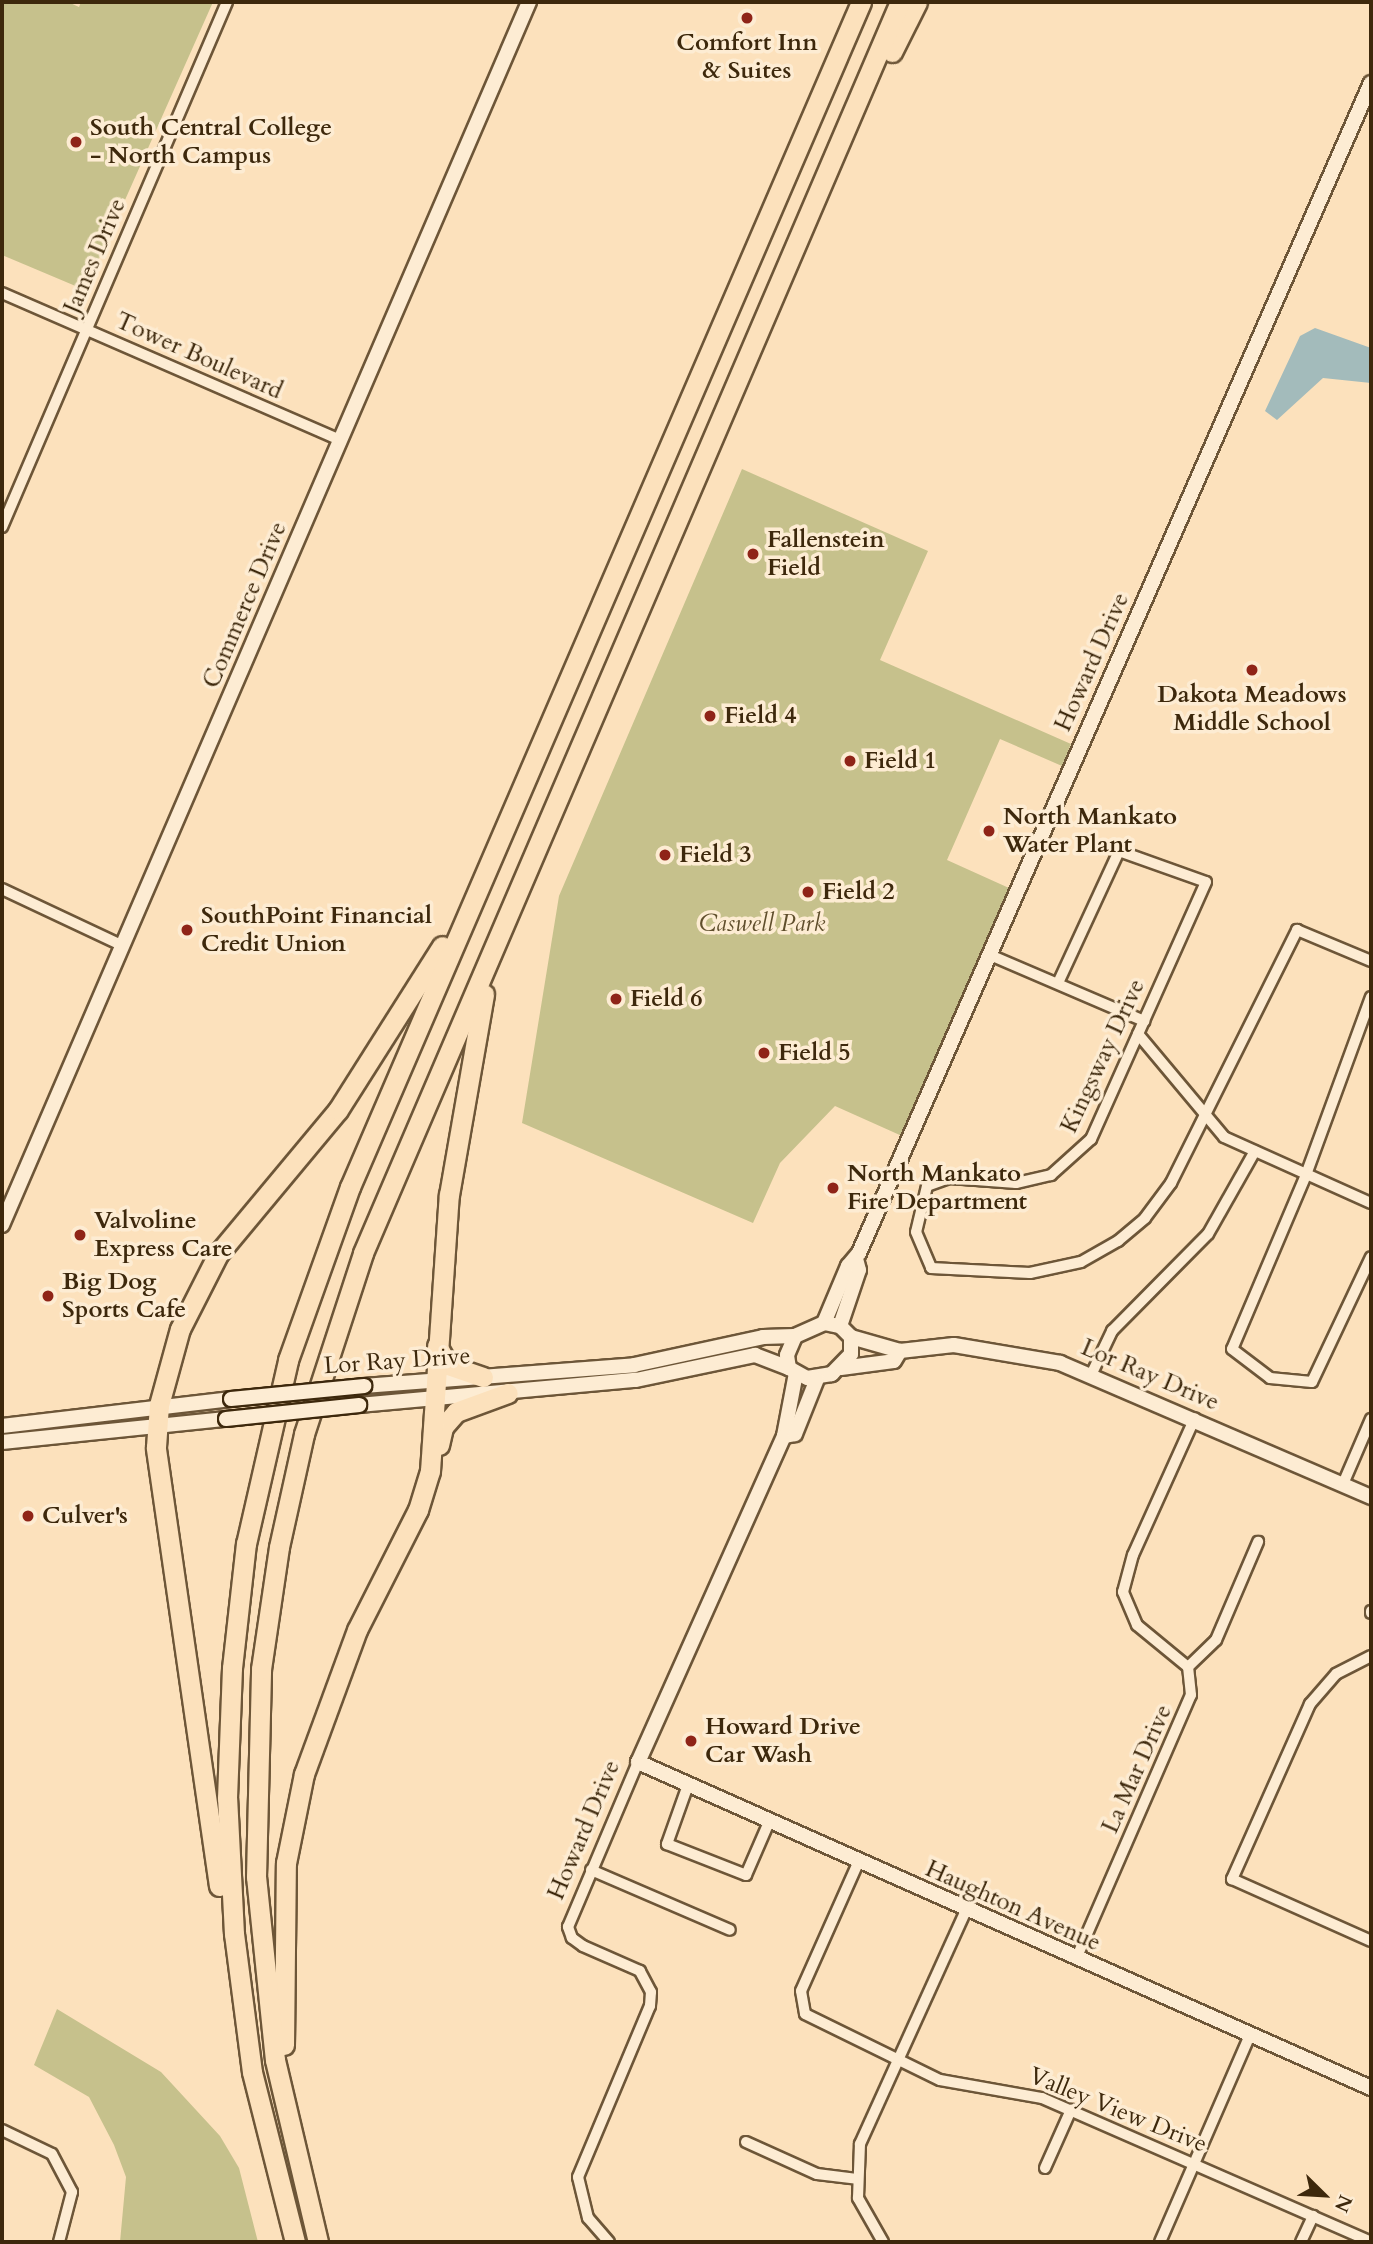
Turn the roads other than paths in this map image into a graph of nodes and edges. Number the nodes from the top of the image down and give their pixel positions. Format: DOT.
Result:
graph roads {
  1 [pos="227,2"];
  2 [pos="529,2"];
  3 [pos="848,2"];
  4 [pos="861,2"];
  5 [pos="900,2"];
  6 [pos="917,2"];
  7 [pos="830,72"];
  8 [pos="1371,83"];
  9 [pos="859,99"];
  10 [pos="2,293"];
  11 [pos="87,330"];
  12 [pos="341,440"];
  13 [pos="2,527"];
  14 [pos="486,870"];
  15 [pos="2,889"];
  16 [pos="496,941"];
  17 [pos="123,946"];
  18 [pos="990,955"];
  19 [pos="1371,961"];
  20 [pos="1058,983"];
  21 [pos="1371,998"];
  22 [pos="1144,1021"];
  23 [pos="1138,1034"];
  24 [pos="1205,1116"];
  25 [pos="1255,1151"];
  26 [pos="1306,1175"];
  27 [pos="1371,1203"];
  28 [pos="2,1225"];
  29 [pos="1371,1257"];
  30 [pos="856,1259"];
  31 [pos="824,1323"];
  32 [pos="839,1326"];
  33 [pos="795,1336"];
  34 [pos="851,1338"];
  35 [pos="437,1346"];
  36 [pos="900,1352"];
  37 [pos="712,1357"];
  38 [pos="841,1368"];
  39 [pos="793,1371"];
  40 [pos="1092,1373"];
  41 [pos="484,1377"];
  42 [pos="817,1379"];
  43 [pos="433,1391"];
  44 [pos="508,1393"];
  45 [pos="159,1405"];
  46 [pos="1195,1418"];
  47 [pos="1371,1419"];
  48 [pos="6,1424"];
  49 [pos="156,1428"];
  50 [pos="784,1436"];
  51 [pos="4,1443"];
  52 [pos="1343,1484"];
  53 [pos="424,1496"];
  54 [pos="1371,1497"];
  55 [pos="1258,1542"];
  56 [pos="1371,1656"];
  57 [pos="1188,1667"];
  58 [pos="638,1762"];
  59 [pos="688,1785"];
  60 [pos="769,1822"];
  61 [pos="858,1863"];
  62 [pos="591,1870"];
  63 [pos="966,1910"];
  64 [pos="730,1930"];
  65 [pos="1371,1941"];
  66 [pos="1076,1959"];
  67 [pos="237,1966"];
  68 [pos="1249,2037"];
  69 [pos="900,2059"];
  70 [pos="1371,2086"];
  71 [pos="285,2102"];
  72 [pos="1071,2110"];
  73 [pos="2,2130"];
  74 [pos="746,2142"];
  75 [pos="1195,2163"];
  76 [pos="1045,2168"];
  77 [pos="855,2179"];
  78 [pos="1312,2216"];
  79 [pos="59,2242"];
  80 [pos="295,2242"];
  81 [pos="318,2242"];
  82 [pos="609,2242"];
  83 [pos="883,2242"];
  84 [pos="1160,2242"];
  85 [pos="1301,2242"];
  86 [pos="1371,2242"];
  1 -- 11 [label="street, James Drive"];
  2 -- 12 [label="street, Commerce Drive"];
  3 -- 7 [label="highway"];
  4 -- 7 [label="highway"];
  5 -- 9 [label="highway"];
  6 -- 9 [label="highway"];
  7 -- 14 [label="highway"];
  8 -- 18 [label="street, Howard Drive"];
  9 -- 16 [label="highway"];
  10 -- 11 [label="street, Tower Boulevard"];
  11 -- 12 [label="street, Tower Boulevard"];
  11 -- 13 [label="street, James Drive"];
  12 -- 17 [label="street, Commerce Drive"];
  14 -- 45 [label="highway"];
  14 -- 67 [label="highway"];
  15 -- 17 [label="street"];
  16 -- 35 [label="highway"];
  16 -- 71 [label="highway"];
  17 -- 28 [label="street, Commerce Drive"];
  18 -- 20 [label="street"];
  18 -- 30 [label="street, Howard Drive"];
  19 -- 24 [label="street, Kingsway Drive"];
  20 -- 22 [label="street"];
  20 -- 22 [label="street, Kingsway Drive"];
  21 -- 26 [label="street"];
  22 -- 23 [label="street, Kingsway Drive"];
  23 -- 24 [label="street"];
  23 -- 24 [label="street, Kingsway Drive"];
  24 -- 25 [label="street"];
  25 -- 26 [label="street"];
  25 -- 40 [label="street"];
  26 -- 27 [label="street"];
  26 -- 29 [label="street"];
  30 -- 31 [label="street, Howard Drive"];
  30 -- 32 [label="street, Howard Drive"];
  31 -- 32 [label="street"];
  31 -- 33 [label="street"];
  32 -- 34 [label="street"];
  33 -- 37 [label="street, Lor Ray Drive"];
  33 -- 39 [label="street"];
  34 -- 36 [label="street, Lor Ray Drive"];
  34 -- 38 [label="street"];
  35 -- 41 [label="highway"];
  35 -- 43 [label="highway"];
  36 -- 38 [label="street, Lor Ray Drive"];
  36 -- 40 [label="street, Lor Ray Drive"];
  37 -- 39 [label="street, Lor Ray Drive"];
  37 -- 41 [label="street, Lor Ray Drive"];
  37 -- 44 [label="street, Lor Ray Drive"];
  38 -- 42 [label="street"];
  39 -- 42 [label="street"];
  39 -- 50 [label="street, Howard Drive"];
  40 -- 46 [label="street, Lor Ray Drive"];
  41 -- 43 [label="street, Lor Ray Drive"];
  42 -- 50 [label="street, Howard Drive"];
  43 -- 44 [label="street, Lor Ray Drive"];
  43 -- 45 [label="street, Lor Ray Drive, bridge"];
  43 -- 49 [label="street, Lor Ray Drive, bridge"];
  43 -- 53 [label="highway"];
  44 -- 53 [label="highway"];
  45 -- 48 [label="street, Lor Ray Drive"];
  45 -- 49 [label="highway"];
  46 -- 52 [label="street, Lor Ray Drive"];
  46 -- 57 [label="street"];
  47 -- 52 [label="street"];
  49 -- 51 [label="street, Lor Ray Drive"];
  49 -- 67 [label="highway"];
  50 -- 58 [label="street, Howard Drive"];
  52 -- 54 [label="street, Lor Ray Drive"];
  53 -- 71 [label="highway"];
  55 -- 57 [label="street"];
  56 -- 65 [label="street"];
  57 -- 66 [label="street, La Mar Drive"];
  58 -- 59 [label="street, Haughton Avenue"];
  58 -- 62 [label="street, Howard Drive"];
  59 -- 60 [label="street, Haughton Avenue"];
  59 -- 60 [label="street"];
  60 -- 61 [label="street, Haughton Avenue"];
  61 -- 63 [label="street, Haughton Avenue"];
  61 -- 69 [label="street, Valley View Drive"];
  62 -- 64 [label="street"];
  62 -- 82 [label="street, Howard Drive"];
  63 -- 66 [label="street, Haughton Avenue"];
  63 -- 69 [label="street"];
  66 -- 68 [label="street, Haughton Avenue"];
  67 -- 80 [label="highway"];
  68 -- 70 [label="street, Haughton Avenue"];
  68 -- 75 [label="street"];
  69 -- 72 [label="street, Valley View Drive"];
  69 -- 77 [label="street"];
  71 -- 81 [label="highway"];
  72 -- 75 [label="street, Valley View Drive"];
  72 -- 76 [label="street"];
  73 -- 79 [label="street"];
  74 -- 77 [label="street"];
  75 -- 78 [label="street, Valley View Drive"];
  75 -- 84 [label="street"];
  77 -- 83 [label="street"];
  78 -- 85 [label="street"];
  78 -- 86 [label="street, Valley View Drive"];
}
